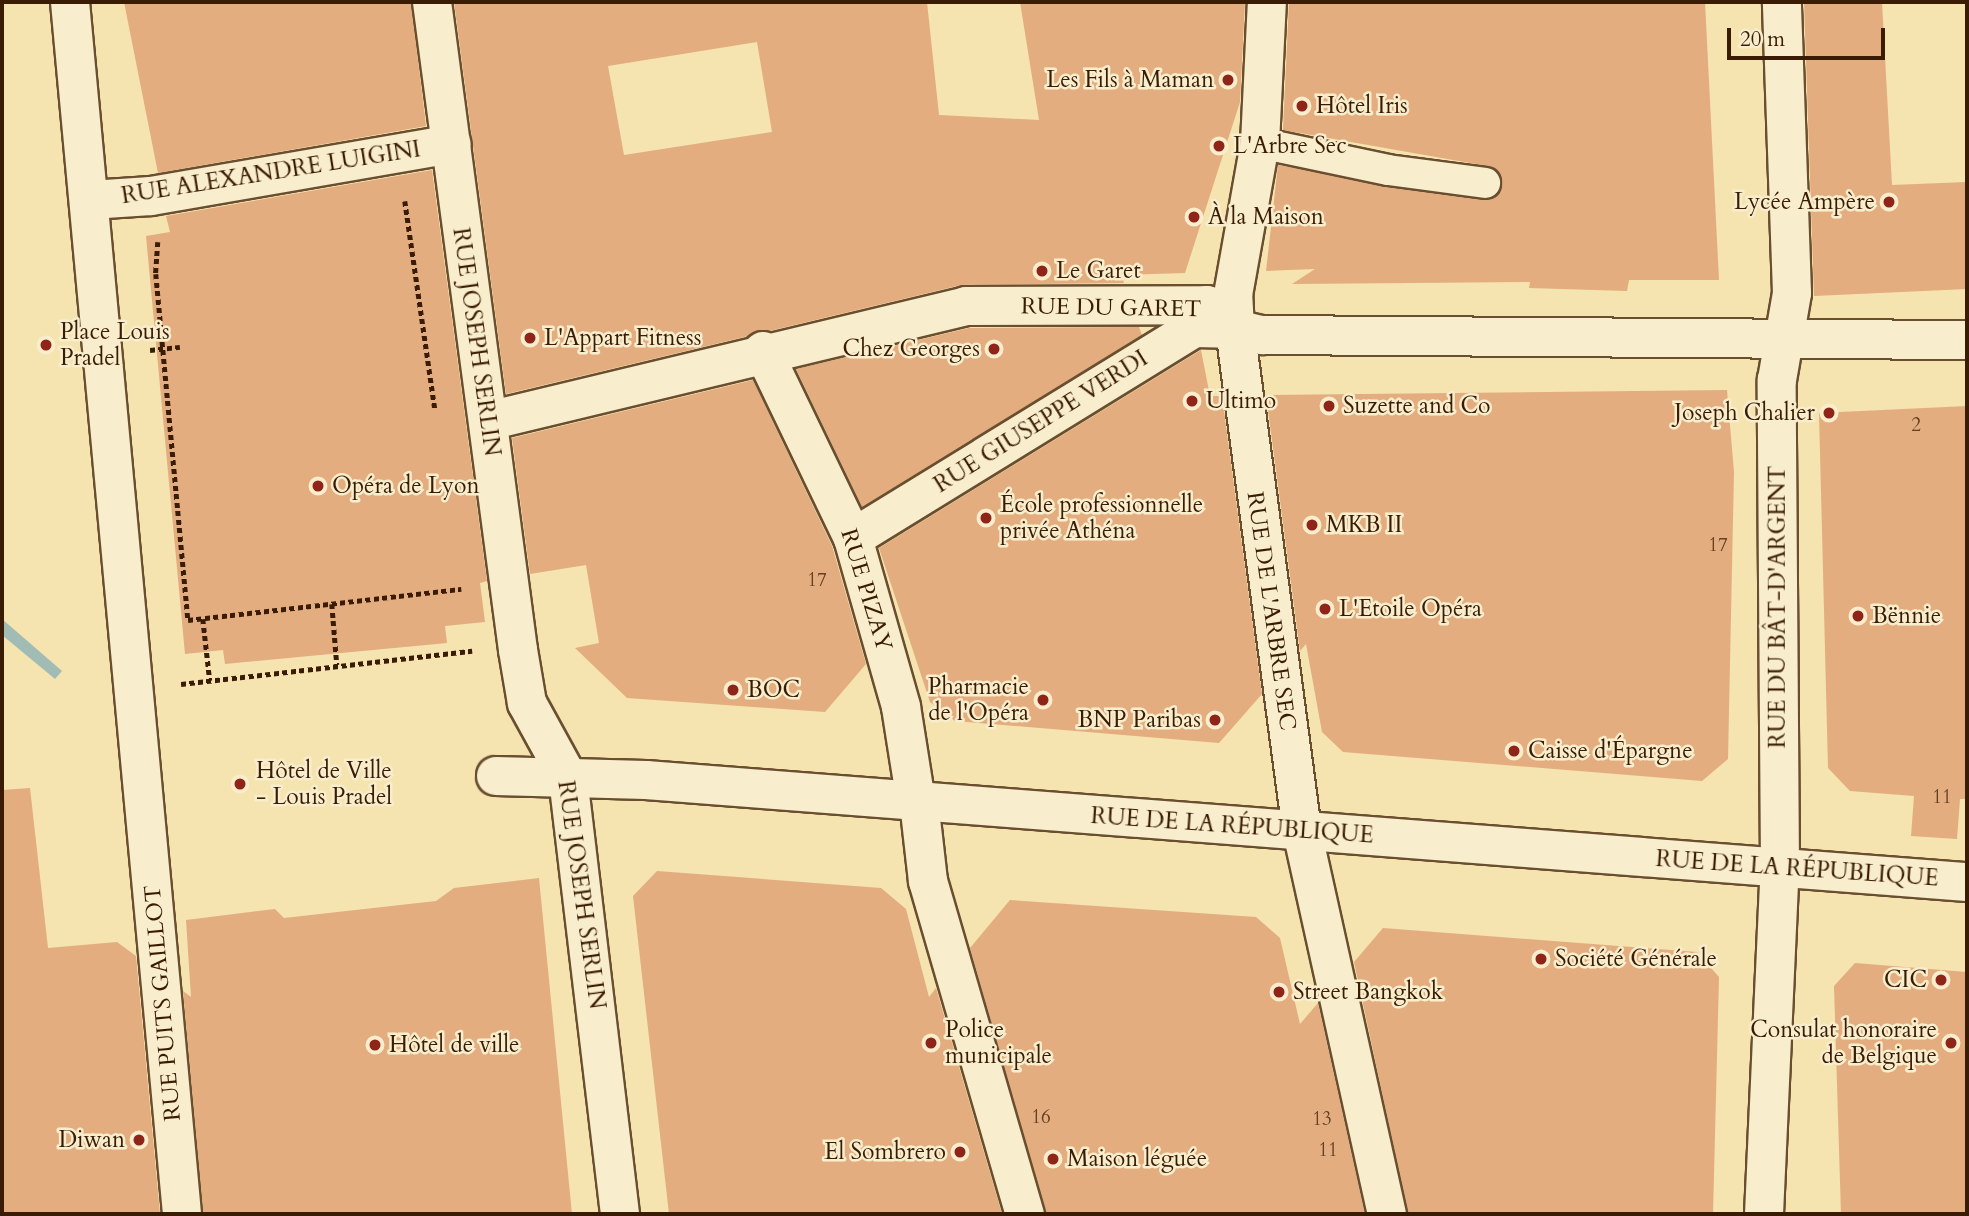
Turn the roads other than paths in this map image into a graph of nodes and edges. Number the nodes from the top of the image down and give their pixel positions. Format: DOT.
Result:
graph roads {
  1 [pos="70,2"];
  2 [pos="432,2"];
  3 [pos="1267,2"];
  4 [pos="1782,2"];
  5 [pos="1260,143"];
  6 [pos="452,144"];
  7 [pos="1485,183"];
  8 [pos="90,200"];
  9 [pos="1235,329"];
  10 [pos="1782,338"];
  11 [pos="1967,340"];
  12 [pos="763,351"];
  13 [pos="488,421"];
  14 [pos="853,538"];
  15 [pos="496,776"];
  16 [pos="568,778"];
  17 [pos="918,802"];
  18 [pos="1302,831"];
  19 [pos="1780,868"];
  20 [pos="1967,882"];
  21 [pos="182,1214"];
  22 [pos="620,1214"];
  23 [pos="1025,1214"];
  24 [pos="1387,1214"];
  25 [pos="1764,1214"];
  1 -- 8 [label="street"];
  2 -- 6 [label="street, RUE JOSEPH SERLIN"];
  3 -- 5 [label="street, RUE DE L'ARBRE SEC"];
  4 -- 10 [label="street, RUE DU BÂT-D'ARGENT"];
  5 -- 7 [label="lane"];
  5 -- 9 [label="street, RUE DE L'ARBRE SEC"];
  6 -- 8 [label="street, RUE ALEXANDRE LUIGINI"];
  6 -- 13 [label="street, RUE JOSEPH SERLIN"];
  8 -- 21 [label="street, RUE PUITS GAILLOT"];
  9 -- 10 [label="street"];
  9 -- 12 [label="street, RUE DU GARET"];
  9 -- 14 [label="street, RUE GIUSEPPE VERDI"];
  9 -- 18 [label="street, RUE DE L'ARBRE SEC"];
  10 -- 11 [label="street"];
  10 -- 19 [label="street, RUE DU BÂT-D'ARGENT"];
  12 -- 13 [label="street, RUE DU GARET"];
  12 -- 14 [label="street, RUE PIZAY"];
  13 -- 16 [label="street, RUE JOSEPH SERLIN"];
  14 -- 17 [label="street, RUE PIZAY"];
  15 -- 16 [label="street, RUE DE LA RÉPUBLIQUE"];
  16 -- 17 [label="street, RUE DE LA RÉPUBLIQUE"];
  16 -- 22 [label="street, RUE JOSEPH SERLIN"];
  17 -- 18 [label="street, RUE DE LA RÉPUBLIQUE"];
  17 -- 23 [label="street, RUE PIZAY"];
  18 -- 19 [label="street, RUE DE LA RÉPUBLIQUE"];
  18 -- 24 [label="street, RUE DE L'ARBRE SEC"];
  19 -- 20 [label="street, RUE DE LA RÉPUBLIQUE"];
  19 -- 25 [label="street, RUE DU BÂT-D'ARGENT"];
}
